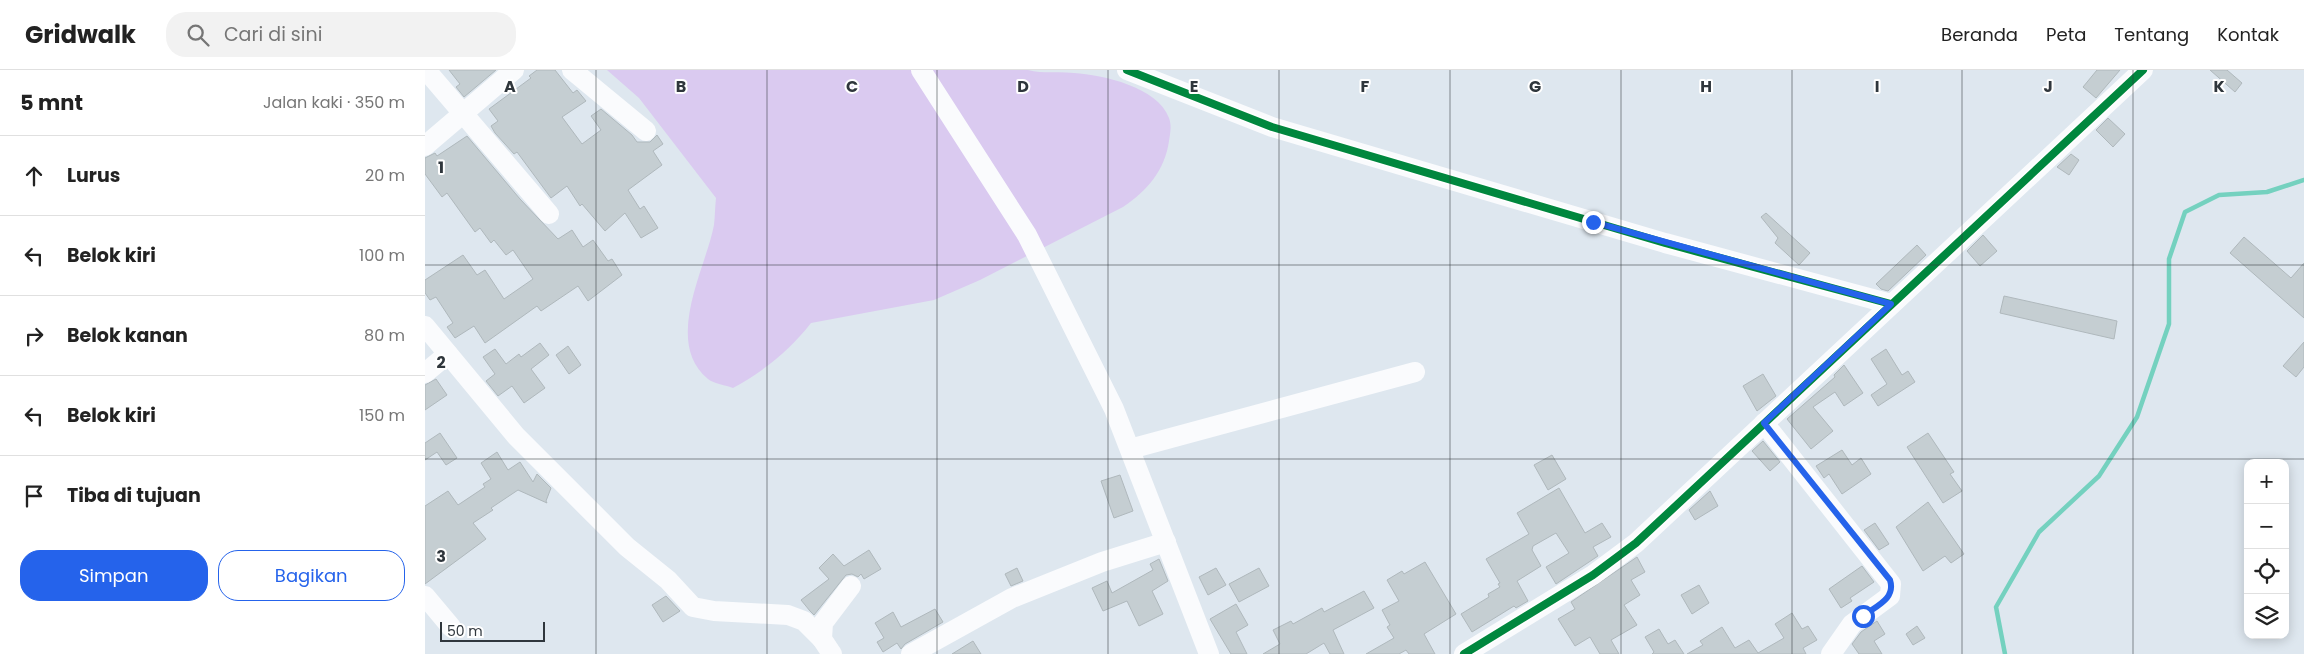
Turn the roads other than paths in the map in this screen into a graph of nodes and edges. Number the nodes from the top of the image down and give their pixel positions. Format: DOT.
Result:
graph roads {
  1 [pos="426,70"];
  2 [pos="514,70"];
  3 [pos="572,70"];
  4 [pos="921,70"];
  5 [pos="1127,70"];
  6 [pos="2143,70"];
  7 [pos="464,113"];
  8 [pos="645,132"];
  9 [pos="425,146"];
  10 [pos="549,214"];
  11 [pos="1891,304"];
  12 [pos="425,326"];
  13 [pos="448,354"];
  14 [pos="1415,372"];
  15 [pos="425,373"];
  16 [pos="1764,423"];
  17 [pos="1130,449"];
  18 [pos="1166,542"];
  19 [pos="851,586"];
  20 [pos="425,596"];
  21 [pos="451,627"];
  22 [pos="827,647"];
  23 [pos="911,654"];
  24 [pos="1209,654"];
  25 [pos="1464,654"];
  26 [pos="1831,654"];
  1 -- 7 [label="street"];
  2 -- 7 [label="street"];
  3 -- 8 [label="street"];
  4 -- 17 [label="street"];
  5 -- 11 [label="street"];
  6 -- 11 [label="street"];
  7 -- 9 [label="street"];
  7 -- 10 [label="street"];
  11 -- 16 [label="street"];
  12 -- 13 [label="street"];
  13 -- 15 [label="street"];
  13 -- 22 [label="street"];
  14 -- 17 [label="street"];
  16 -- 25 [label="street"];
  16 -- 26 [label="street"];
  17 -- 18 [label="street"];
  18 -- 23 [label="street"];
  18 -- 24 [label="street"];
  19 -- 22 [label="street"];
  20 -- 21 [label="street"];
}
